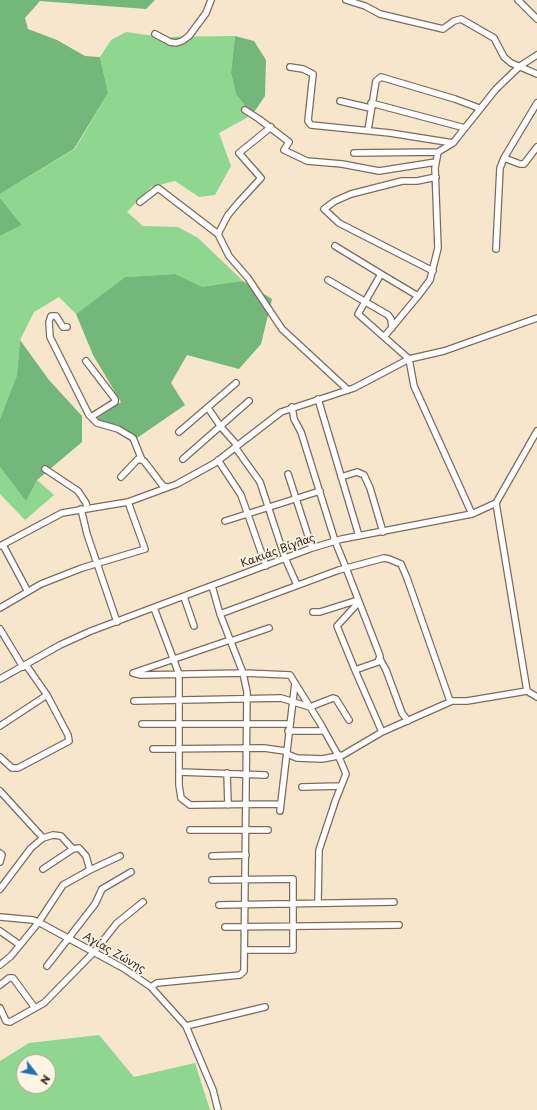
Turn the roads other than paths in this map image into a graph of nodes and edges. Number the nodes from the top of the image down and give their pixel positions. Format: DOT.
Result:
graph roads {
  1 [pos="211,0"];
  2 [pos="346,0"];
  3 [pos="518,0"];
  4 [pos="537,19"];
  5 [pos="155,34"];
  6 [pos="537,55"];
  7 [pos="520,66"];
  8 [pos="290,67"];
  9 [pos="537,74"];
  10 [pos="340,101"];
  11 [pos="537,104"];
  12 [pos="371,106"];
  13 [pos="479,108"];
  14 [pos="245,110"];
  15 [pos="271,127"];
  16 [pos="465,128"];
  17 [pos="368,130"];
  18 [pos="454,144"];
  19 [pos="537,147"];
  20 [pos="438,152"];
  21 [pos="354,153"];
  22 [pos="504,158"];
  23 [pos="436,162"];
  24 [pos="436,177"];
  25 [pos="140,202"];
  26 [pos="218,234"];
  27 [pos="335,246"];
  28 [pos="496,249"];
  29 [pos="433,271"];
  30 [pos="381,274"];
  31 [pos="328,280"];
  32 [pos="418,296"];
  33 [pos="365,301"];
  34 [pos="537,318"];
  35 [pos="67,327"];
  36 [pos="392,328"];
  37 [pos="384,337"];
  38 [pos="409,359"];
  39 [pos="86,361"];
  40 [pos="236,383"];
  41 [pos="348,390"];
  42 [pos="318,399"];
  43 [pos="249,401"];
  44 [pos="292,407"];
  45 [pos="208,408"];
  46 [pos="91,417"];
  47 [pos="221,427"];
  48 [pos="537,431"];
  49 [pos="179,432"];
  50 [pos="236,446"];
  51 [pos="183,459"];
  52 [pos="142,460"];
  53 [pos="218,460"];
  54 [pos="45,469"];
  55 [pos="288,474"];
  56 [pos="121,477"];
  57 [pos="341,477"];
  58 [pos="167,487"];
  59 [pos="320,492"];
  60 [pos="296,499"];
  61 [pos="128,502"];
  62 [pos="496,503"];
  63 [pos="268,507"];
  64 [pos="84,509"];
  65 [pos="248,513"];
  66 [pos="472,514"];
  67 [pos="225,521"];
  68 [pos="383,532"];
  69 [pos="359,536"];
  70 [pos="335,541"];
  71 [pos="1,545"];
  72 [pos="312,548"];
  73 [pos="285,558"];
  74 [pos="97,564"];
  75 [pos="266,566"];
  76 [pos="346,568"];
  77 [pos="297,585"];
  78 [pos="212,586"];
  79 [pos="27,590"];
  80 [pos="184,597"];
  81 [pos="359,601"];
  82 [pos="0,608"];
  83 [pos="154,608"];
  84 [pos="313,612"];
  85 [pos="220,614"];
  86 [pos="117,622"];
  87 [pos="194,626"];
  88 [pos="269,628"];
  89 [pos="0,629"];
  90 [pos="230,641"];
  91 [pos="380,659"];
  92 [pos="173,660"];
  93 [pos="24,666"];
  94 [pos="355,670"];
  95 [pos="179,674"];
  96 [pos="243,674"];
  97 [pos="0,679"];
  98 [pos="295,683"];
  99 [pos="527,691"];
  100 [pos="47,695"];
  101 [pos="537,697"];
  102 [pos="134,700"];
  103 [pos="179,700"];
  104 [pos="247,700"];
  105 [pos="292,700"];
  106 [pos="452,702"];
  107 [pos="310,707"];
  108 [pos="349,720"];
  109 [pos="408,721"];
  110 [pos="142,724"];
  111 [pos="179,724"];
  112 [pos="246,724"];
  113 [pos="289,724"];
  114 [pos="0,726"];
  115 [pos="288,730"];
  116 [pos="324,731"];
  117 [pos="382,732"];
  118 [pos="179,749"];
  119 [pos="246,749"];
  120 [pos="153,750"];
  121 [pos="285,751"];
  122 [pos="0,757"];
  123 [pos="339,757"];
  124 [pos="178,772"];
  125 [pos="227,773"];
  126 [pos="245,774"];
  127 [pos="265,775"];
  128 [pos="341,786"];
  129 [pos="302,787"];
  130 [pos="0,790"];
  131 [pos="280,804"];
  132 [pos="228,805"];
  133 [pos="246,805"];
  134 [pos="280,811"];
  135 [pos="190,830"];
  136 [pos="246,830"];
  137 [pos="268,830"];
  138 [pos="43,838"];
  139 [pos="74,849"];
  140 [pos="0,853"];
  141 [pos="246,855"];
  142 [pos="120,856"];
  143 [pos="212,856"];
  144 [pos="0,862"];
  145 [pos="43,869"];
  146 [pos="90,870"];
  147 [pos="131,872"];
  148 [pos="246,879"];
  149 [pos="212,880"];
  150 [pos="0,889"];
  151 [pos="143,902"];
  152 [pos="318,902"];
  153 [pos="394,902"];
  154 [pos="294,903"];
  155 [pos="245,904"];
  156 [pos="219,905"];
  157 [pos="0,917"];
  158 [pos="38,923"];
  159 [pos="399,925"];
  160 [pos="225,927"];
  161 [pos="245,927"];
  162 [pos="293,927"];
  163 [pos="0,931"];
  164 [pos="68,938"];
  165 [pos="20,944"];
  166 [pos="245,950"];
  167 [pos="94,952"];
  168 [pos="0,965"];
  169 [pos="47,966"];
  170 [pos="0,985"];
  171 [pos="151,987"];
  172 [pos="265,1007"];
  173 [pos="0,1008"];
  174 [pos="35,1008"];
  175 [pos="186,1026"];
  176 [pos="218,1110"];
  1 -- 5 [label="street"];
  2 -- 7 [label="street"];
  3 -- 4 [label="street"];
  6 -- 7 [label="street"];
  7 -- 9 [label="street"];
  7 -- 13 [label="street"];
  8 -- 17 [label="street"];
  10 -- 12 [label="street"];
  11 -- 22 [label="street"];
  12 -- 13 [label="street"];
  12 -- 16 [label="street"];
  12 -- 17 [label="street"];
  13 -- 16 [label="street"];
  14 -- 15 [label="street"];
  15 -- 23 [label="street"];
  15 -- 26 [label="street"];
  16 -- 18 [label="street"];
  17 -- 18 [label="street"];
  18 -- 20 [label="street"];
  19 -- 22 [label="street"];
  20 -- 21 [label="street"];
  20 -- 23 [label="street"];
  22 -- 28 [label="street"];
  23 -- 24 [label="street"];
  24 -- 29 [label="street"];
  24 -- 29 [label="street"];
  25 -- 26 [label="street"];
  26 -- 41 [label="street"];
  27 -- 30 [label="street"];
  29 -- 32 [label="street"];
  30 -- 32 [label="street"];
  30 -- 33 [label="street"];
  31 -- 33 [label="street"];
  32 -- 36 [label="street"];
  33 -- 36 [label="street"];
  33 -- 37 [label="street"];
  34 -- 38 [label="street"];
  35 -- 46 [label="street"];
  36 -- 37 [label="street"];
  37 -- 38 [label="street"];
  38 -- 41 [label="street"];
  38 -- 66 [label="street"];
  39 -- 46 [label="street"];
  40 -- 45 [label="street"];
  41 -- 42 [label="street"];
  42 -- 44 [label="street"];
  42 -- 57 [label="street"];
  43 -- 47 [label="street"];
  44 -- 50 [label="street"];
  44 -- 59 [label="street"];
  45 -- 47 [label="street"];
  45 -- 49 [label="street"];
  46 -- 52 [label="street"];
  47 -- 50 [label="street"];
  47 -- 51 [label="street"];
  48 -- 62 [label="street"];
  50 -- 53 [label="street"];
  50 -- 63 [label="street"];
  52 -- 56 [label="street"];
  52 -- 58 [label="street"];
  53 -- 58 [label="street"];
  53 -- 65 [label="street"];
  54 -- 64 [label="street"];
  55 -- 60 [label="street"];
  57 -- 68 [label="street"];
  57 -- 69 [label="street"];
  58 -- 61 [label="street"];
  59 -- 60 [label="street"];
  59 -- 70 [label="street"];
  60 -- 63 [label="street"];
  60 -- 72 [label="street"];
  61 -- 64 [label="street"];
  61 -- 74 [label="street"];
  62 -- 66 [label="street, Κακιάς Βίγλας"];
  62 -- 99 [label="street"];
  63 -- 65 [label="street"];
  63 -- 73 [label="street"];
  64 -- 71 [label="street"];
  64 -- 74 [label="street"];
  65 -- 67 [label="street"];
  65 -- 75 [label="street"];
  66 -- 68 [label="street, Κακιάς Βίγλας"];
  68 -- 69 [label="street, Κακιάς Βίγλας"];
  69 -- 70 [label="street, Κακιάς Βίγλας"];
  70 -- 72 [label="street, Κακιάς Βίγλας"];
  70 -- 76 [label="street"];
  71 -- 79 [label="street"];
  72 -- 73 [label="street, Κακιάς Βίγλας"];
  73 -- 75 [label="street, Κακιάς Βίγλας"];
  73 -- 77 [label="street"];
  74 -- 79 [label="street"];
  74 -- 86 [label="street"];
  75 -- 78 [label="street, Κακιάς Βίγλας"];
  76 -- 77 [label="street"];
  76 -- 81 [label="street"];
  76 -- 106 [label="street"];
  77 -- 85 [label="street"];
  78 -- 80 [label="street, Κακιάς Βίγλας"];
  78 -- 85 [label="street"];
  79 -- 82 [label="street"];
  80 -- 83 [label="street, Κακιάς Βίγλας"];
  80 -- 87 [label="street"];
  81 -- 84 [label="street"];
  81 -- 91 [label="street"];
  81 -- 94 [label="street"];
  83 -- 86 [label="street, Κακιάς Βίγλας"];
  83 -- 92 [label="street"];
  85 -- 90 [label="street"];
  86 -- 93 [label="street, Κακιάς Βίγλας"];
  88 -- 90 [label="street"];
  89 -- 93 [label="street"];
  90 -- 92 [label="street"];
  90 -- 96 [label="street"];
  91 -- 94 [label="street"];
  91 -- 109 [label="street"];
  92 -- 95 [label="street"];
  92 -- 95 [label="street"];
  93 -- 97 [label="street, Κακιάς Βίγλας"];
  93 -- 100 [label="street"];
  94 -- 117 [label="street"];
  95 -- 96 [label="street"];
  95 -- 103 [label="street"];
  96 -- 98 [label="street"];
  96 -- 104 [label="street"];
  98 -- 105 [label="street"];
  98 -- 107 [label="street"];
  99 -- 101 [label="street"];
  99 -- 106 [label="street"];
  100 -- 114 [label="street"];
  100 -- 122 [label="street"];
  102 -- 103 [label="street"];
  103 -- 104 [label="street"];
  103 -- 111 [label="street"];
  104 -- 105 [label="street"];
  104 -- 112 [label="street"];
  105 -- 107 [label="street"];
  105 -- 113 [label="street"];
  106 -- 109 [label="street"];
  107 -- 108 [label="street"];
  107 -- 116 [label="street"];
  109 -- 117 [label="street"];
  110 -- 111 [label="street"];
  111 -- 112 [label="street"];
  111 -- 118 [label="street"];
  112 -- 113 [label="street"];
  112 -- 119 [label="street"];
  113 -- 115 [label="street"];
  115 -- 116 [label="street"];
  115 -- 121 [label="street"];
  116 -- 123 [label="street"];
  117 -- 123 [label="street"];
  118 -- 119 [label="street"];
  118 -- 120 [label="street"];
  118 -- 124 [label="street"];
  119 -- 121 [label="street"];
  119 -- 126 [label="street"];
  121 -- 123 [label="street"];
  121 -- 131 [label="street"];
  123 -- 128 [label="street"];
  124 -- 125 [label="street"];
  124 -- 132 [label="street"];
  125 -- 126 [label="street"];
  125 -- 132 [label="street"];
  126 -- 127 [label="street"];
  126 -- 133 [label="street"];
  128 -- 129 [label="street"];
  128 -- 152 [label="street"];
  130 -- 138 [label="street"];
  131 -- 133 [label="street"];
  131 -- 134 [label="street"];
  132 -- 133 [label="street"];
  133 -- 136 [label="street"];
  135 -- 136 [label="street"];
  136 -- 137 [label="street"];
  136 -- 141 [label="street"];
  138 -- 139 [label="street"];
  138 -- 150 [label="street"];
  139 -- 145 [label="street"];
  139 -- 146 [label="street"];
  140 -- 144 [label="street"];
  141 -- 143 [label="street"];
  141 -- 148 [label="street"];
  142 -- 146 [label="street"];
  146 -- 158 [label="street"];
  147 -- 164 [label="street"];
  148 -- 149 [label="street"];
  148 -- 154 [label="street"];
  148 -- 155 [label="street"];
  151 -- 167 [label="street"];
  152 -- 153 [label="street"];
  152 -- 154 [label="street"];
  154 -- 155 [label="street"];
  154 -- 162 [label="street"];
  155 -- 156 [label="street"];
  155 -- 161 [label="street"];
  157 -- 158 [label="street, Αγίας Ζώνης"];
  158 -- 164 [label="street, Αγίας Ζώνης"];
  158 -- 165 [label="street"];
  159 -- 162 [label="street"];
  160 -- 161 [label="street"];
  161 -- 162 [label="street"];
  161 -- 166 [label="street"];
  162 -- 166 [label="street"];
  163 -- 165 [label="street"];
  164 -- 167 [label="street, Αγίας Ζώνης"];
  164 -- 169 [label="street"];
  165 -- 168 [label="street"];
  166 -- 171 [label="street"];
  167 -- 171 [label="street, Αγίας Ζώνης"];
  167 -- 174 [label="street"];
  170 -- 174 [label="street"];
  171 -- 175 [label="street, Αγίας Ζώνης"];
  172 -- 175 [label="street"];
  173 -- 174 [label="street"];
  175 -- 176 [label="street, Αγίας Ζώνης"];
}
